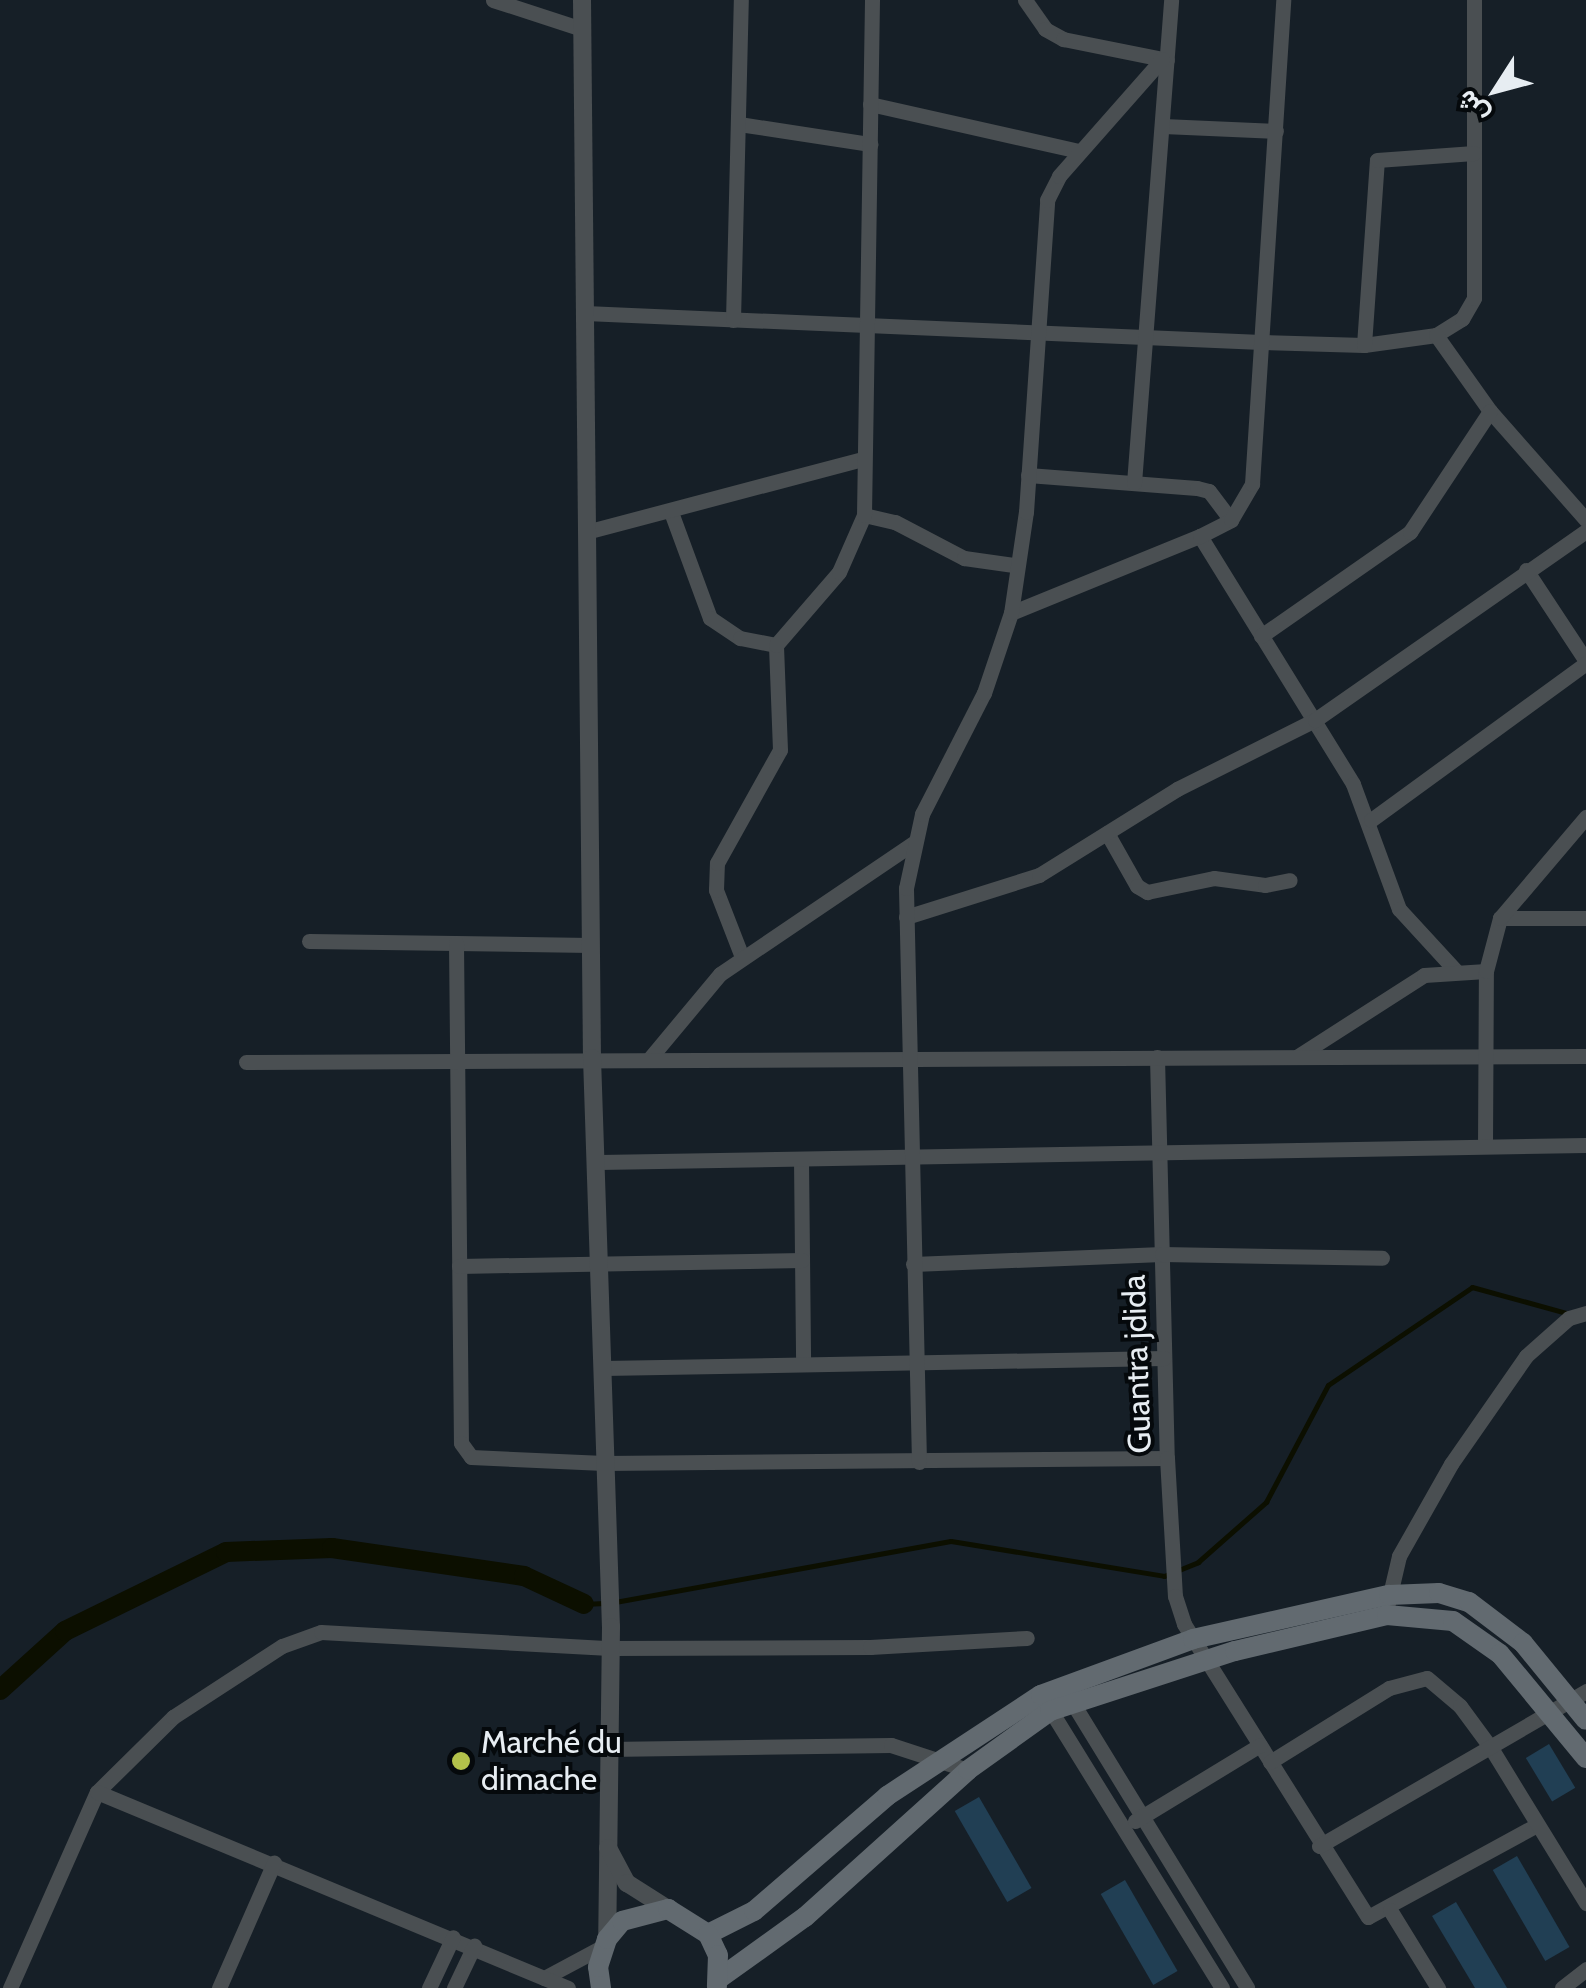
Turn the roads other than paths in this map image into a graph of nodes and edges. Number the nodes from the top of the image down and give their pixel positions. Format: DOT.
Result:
graph roads {
  1 [pos="493,0"];
  2 [pos="582,0"];
  3 [pos="742,0"];
  4 [pos="872,0"];
  5 [pos="1025,0"];
  6 [pos="1171,0"];
  7 [pos="1284,0"];
  8 [pos="1474,0"];
  9 [pos="582,28"];
  10 [pos="1164,60"];
  11 [pos="870,104"];
  12 [pos="739,124"];
  13 [pos="1163,126"];
  14 [pos="1276,131"];
  15 [pos="870,144"];
  16 [pos="1079,151"];
  17 [pos="1474,153"];
  18 [pos="585,314"];
  19 [pos="733,320"];
  20 [pos="868,325"];
  21 [pos="1038,330"];
  22 [pos="1436,336"];
  23 [pos="1146,337"];
  24 [pos="1262,342"];
  25 [pos="1364,344"];
  26 [pos="1490,411"];
  27 [pos="863,460"];
  28 [pos="1028,474"];
  29 [pos="1134,483"];
  30 [pos="670,512"];
  31 [pos="864,515"];
  32 [pos="1231,520"];
  33 [pos="1586,520"];
  34 [pos="1586,531"];
  35 [pos="586,532"];
  36 [pos="1200,536"];
  37 [pos="1014,564"];
  38 [pos="1526,570"];
  39 [pos="1010,613"];
  40 [pos="1261,636"];
  41 [pos="776,645"];
  42 [pos="1586,662"];
  43 [pos="1315,720"];
  44 [pos="1586,817"];
  45 [pos="1370,820"];
  46 [pos="1106,833"];
  47 [pos="914,842"];
  48 [pos="1290,880"];
  49 [pos="906,916"];
  50 [pos="1500,918"];
  51 [pos="1586,918"];
  52 [pos="309,941"];
  53 [pos="456,943"];
  54 [pos="591,945"];
  55 [pos="742,958"];
  56 [pos="1456,971"];
  57 [pos="1486,971"];
  58 [pos="1156,1056"];
  59 [pos="1298,1056"];
  60 [pos="1486,1056"];
  61 [pos="1586,1056"];
  62 [pos="910,1057"];
  63 [pos="592,1058"];
  64 [pos="650,1058"];
  65 [pos="456,1060"];
  66 [pos="246,1062"];
  67 [pos="1586,1145"];
  68 [pos="1484,1146"];
  69 [pos="1159,1154"];
  70 [pos="910,1159"];
  71 [pos="802,1160"];
  72 [pos="599,1162"];
  73 [pos="1162,1254"];
  74 [pos="1382,1258"];
  75 [pos="802,1260"];
  76 [pos="601,1263"];
  77 [pos="912,1264"];
  78 [pos="459,1266"];
  79 [pos="1586,1313"];
  80 [pos="1164,1358"];
  81 [pos="917,1362"];
  82 [pos="803,1364"];
  83 [pos="603,1368"];
  84 [pos="1167,1458"];
  85 [pos="919,1462"];
  86 [pos="604,1464"];
  87 [pos="1388,1605"];
  88 [pos="1027,1638"];
  89 [pos="1193,1639"];
  90 [pos="610,1648"];
  91 [pos="1210,1658"];
  92 [pos="1067,1693"];
  93 [pos="1578,1696"];
  94 [pos="1045,1703"];
  95 [pos="1550,1713"];
  96 [pos="1586,1720"];
  97 [pos="1260,1745"];
  98 [pos="1491,1748"];
  99 [pos="608,1749"];
  100 [pos="941,1758"];
  101 [pos="1586,1758"];
  102 [pos="1270,1762"];
  103 [pos="968,1770"];
  104 [pos="97,1792"];
  105 [pos="1141,1817"];
  106 [pos="1537,1825"];
  107 [pos="1122,1828"];
  108 [pos="605,1838"];
  109 [pos="1320,1846"];
  110 [pos="274,1862"];
  111 [pos="1586,1903"];
  112 [pos="668,1909"];
  113 [pos="1390,1910"];
  114 [pos="708,1934"];
  115 [pos="452,1937"];
  116 [pos="604,1943"];
  117 [pos="474,1946"];
  118 [pos="1586,1968"];
  119 [pos="544,1978"];
  120 [pos="432,1983"];
  121 [pos="718,1983"];
  122 [pos="454,1987"];
  123 [pos="10,1988"];
  124 [pos="219,1988"];
  125 [pos="568,1988"];
  126 [pos="601,1988"];
  127 [pos="1222,1988"];
  128 [pos="1247,1988"];
  129 [pos="1438,1988"];
  130 [pos="1562,1988"];
  1 -- 9 [label="street"];
  2 -- 9 [label="street"];
  3 -- 12 [label="street"];
  4 -- 11 [label="street"];
  5 -- 10 [label="street"];
  6 -- 10 [label="street"];
  7 -- 14 [label="street"];
  8 -- 17 [label="street"];
  9 -- 18 [label="street"];
  10 -- 13 [label="street"];
  10 -- 16 [label="street"];
  11 -- 15 [label="street"];
  11 -- 16 [label="street"];
  12 -- 15 [label="street"];
  12 -- 19 [label="street"];
  13 -- 14 [label="street"];
  13 -- 23 [label="street"];
  14 -- 24 [label="street"];
  15 -- 20 [label="street"];
  16 -- 21 [label="street"];
  17 -- 22 [label="street"];
  17 -- 25 [label="street"];
  18 -- 19 [label="street"];
  18 -- 35 [label="street"];
  19 -- 20 [label="street"];
  20 -- 21 [label="street"];
  20 -- 27 [label="street"];
  21 -- 23 [label="street"];
  21 -- 28 [label="street"];
  22 -- 25 [label="street"];
  22 -- 26 [label="street"];
  23 -- 24 [label="street"];
  23 -- 29 [label="street"];
  24 -- 25 [label="street"];
  24 -- 32 [label="street"];
  26 -- 33 [label="street"];
  26 -- 40 [label="street"];
  27 -- 30 [label="street"];
  27 -- 31 [label="street"];
  28 -- 29 [label="street"];
  28 -- 37 [label="street"];
  29 -- 32 [label="street"];
  30 -- 35 [label="street"];
  30 -- 41 [label="street"];
  31 -- 37 [label="street"];
  31 -- 41 [label="street"];
  32 -- 36 [label="street"];
  34 -- 38 [label="street"];
  35 -- 54 [label="street"];
  36 -- 39 [label="street"];
  36 -- 40 [label="street"];
  37 -- 39 [label="street"];
  38 -- 42 [label="street"];
  38 -- 43 [label="street"];
  39 -- 47 [label="street"];
  40 -- 43 [label="street"];
  41 -- 55 [label="street"];
  42 -- 45 [label="street"];
  43 -- 45 [label="street"];
  43 -- 46 [label="street"];
  44 -- 50 [label="street"];
  45 -- 56 [label="street"];
  46 -- 48 [label="street"];
  46 -- 49 [label="street"];
  47 -- 49 [label="street"];
  47 -- 55 [label="street"];
  49 -- 62 [label="street"];
  50 -- 51 [label="street"];
  50 -- 57 [label="street"];
  52 -- 53 [label="street"];
  53 -- 54 [label="street"];
  53 -- 65 [label="street"];
  54 -- 63 [label="street"];
  55 -- 64 [label="street"];
  56 -- 57 [label="street"];
  56 -- 59 [label="street"];
  57 -- 60 [label="street"];
  58 -- 59 [label="street"];
  58 -- 62 [label="street"];
  58 -- 69 [label="street, Guantra jdida"];
  59 -- 60 [label="street"];
  60 -- 61 [label="street"];
  60 -- 68 [label="street"];
  62 -- 64 [label="street"];
  62 -- 70 [label="street"];
  63 -- 64 [label="street"];
  63 -- 65 [label="street"];
  63 -- 72 [label="street"];
  65 -- 66 [label="street"];
  65 -- 78 [label="street"];
  67 -- 68 [label="street"];
  68 -- 69 [label="street"];
  69 -- 70 [label="street"];
  69 -- 73 [label="street, Guantra jdida"];
  70 -- 71 [label="street"];
  70 -- 77 [label="street"];
  71 -- 72 [label="street"];
  71 -- 75 [label="street"];
  72 -- 76 [label="street"];
  73 -- 74 [label="street"];
  73 -- 77 [label="street"];
  73 -- 80 [label="street, Guantra jdida"];
  75 -- 76 [label="street"];
  75 -- 82 [label="street"];
  76 -- 78 [label="street"];
  76 -- 83 [label="street"];
  77 -- 81 [label="street"];
  78 -- 86 [label="street"];
  79 -- 87 [label="street"];
  80 -- 81 [label="street"];
  80 -- 84 [label="street, Guantra jdida"];
  81 -- 82 [label="street"];
  81 -- 85 [label="street"];
  82 -- 83 [label="street"];
  83 -- 86 [label="street"];
  84 -- 85 [label="street"];
  84 -- 89 [label="street, Guantra jdida"];
  85 -- 86 [label="street"];
  86 -- 90 [label="street"];
  87 -- 89 [label="main road"];
  87 -- 91 [label="main road"];
  87 -- 93 [label="main road"];
  87 -- 95 [label="main road"];
  88 -- 90 [label="street"];
  89 -- 91 [label="street, Guantra jdida"];
  89 -- 92 [label="main road"];
  90 -- 99 [label="street"];
  90 -- 104 [label="street"];
  91 -- 92 [label="main road"];
  91 -- 97 [label="street, Guantra jdida"];
  92 -- 94 [label="main road"];
  92 -- 105 [label="street"];
  93 -- 95 [label="street"];
  93 -- 96 [label="main road"];
  94 -- 100 [label="main road"];
  94 -- 103 [label="main road"];
  94 -- 107 [label="street"];
  95 -- 98 [label="street"];
  95 -- 101 [label="main road"];
  97 -- 102 [label="street, Guantra jdida"];
  97 -- 105 [label="street"];
  98 -- 102 [label="street"];
  98 -- 106 [label="street"];
  98 -- 109 [label="street"];
  99 -- 100 [label="street"];
  99 -- 108 [label="street"];
  100 -- 103 [label="street"];
  100 -- 114 [label="main road"];
  102 -- 109 [label="street, Guantra jdida"];
  103 -- 121 [label="main road"];
  104 -- 110 [label="street"];
  104 -- 123 [label="street"];
  105 -- 107 [label="street"];
  105 -- 128 [label="street"];
  106 -- 111 [label="street"];
  106 -- 113 [label="street"];
  107 -- 127 [label="street"];
  108 -- 112 [label="street"];
  108 -- 116 [label="street"];
  109 -- 113 [label="street, Guantra jdida"];
  110 -- 115 [label="street"];
  110 -- 124 [label="street"];
  112 -- 114 [label="main road"];
  112 -- 116 [label="main road"];
  113 -- 129 [label="street"];
  114 -- 121 [label="main road"];
  115 -- 117 [label="street"];
  115 -- 120 [label="street"];
  116 -- 119 [label="street"];
  116 -- 126 [label="main road"];
  117 -- 119 [label="street"];
  117 -- 122 [label="street"];
  118 -- 130 [label="street"];
  119 -- 125 [label="street"];
  120 -- 122 [label="street"];
}
